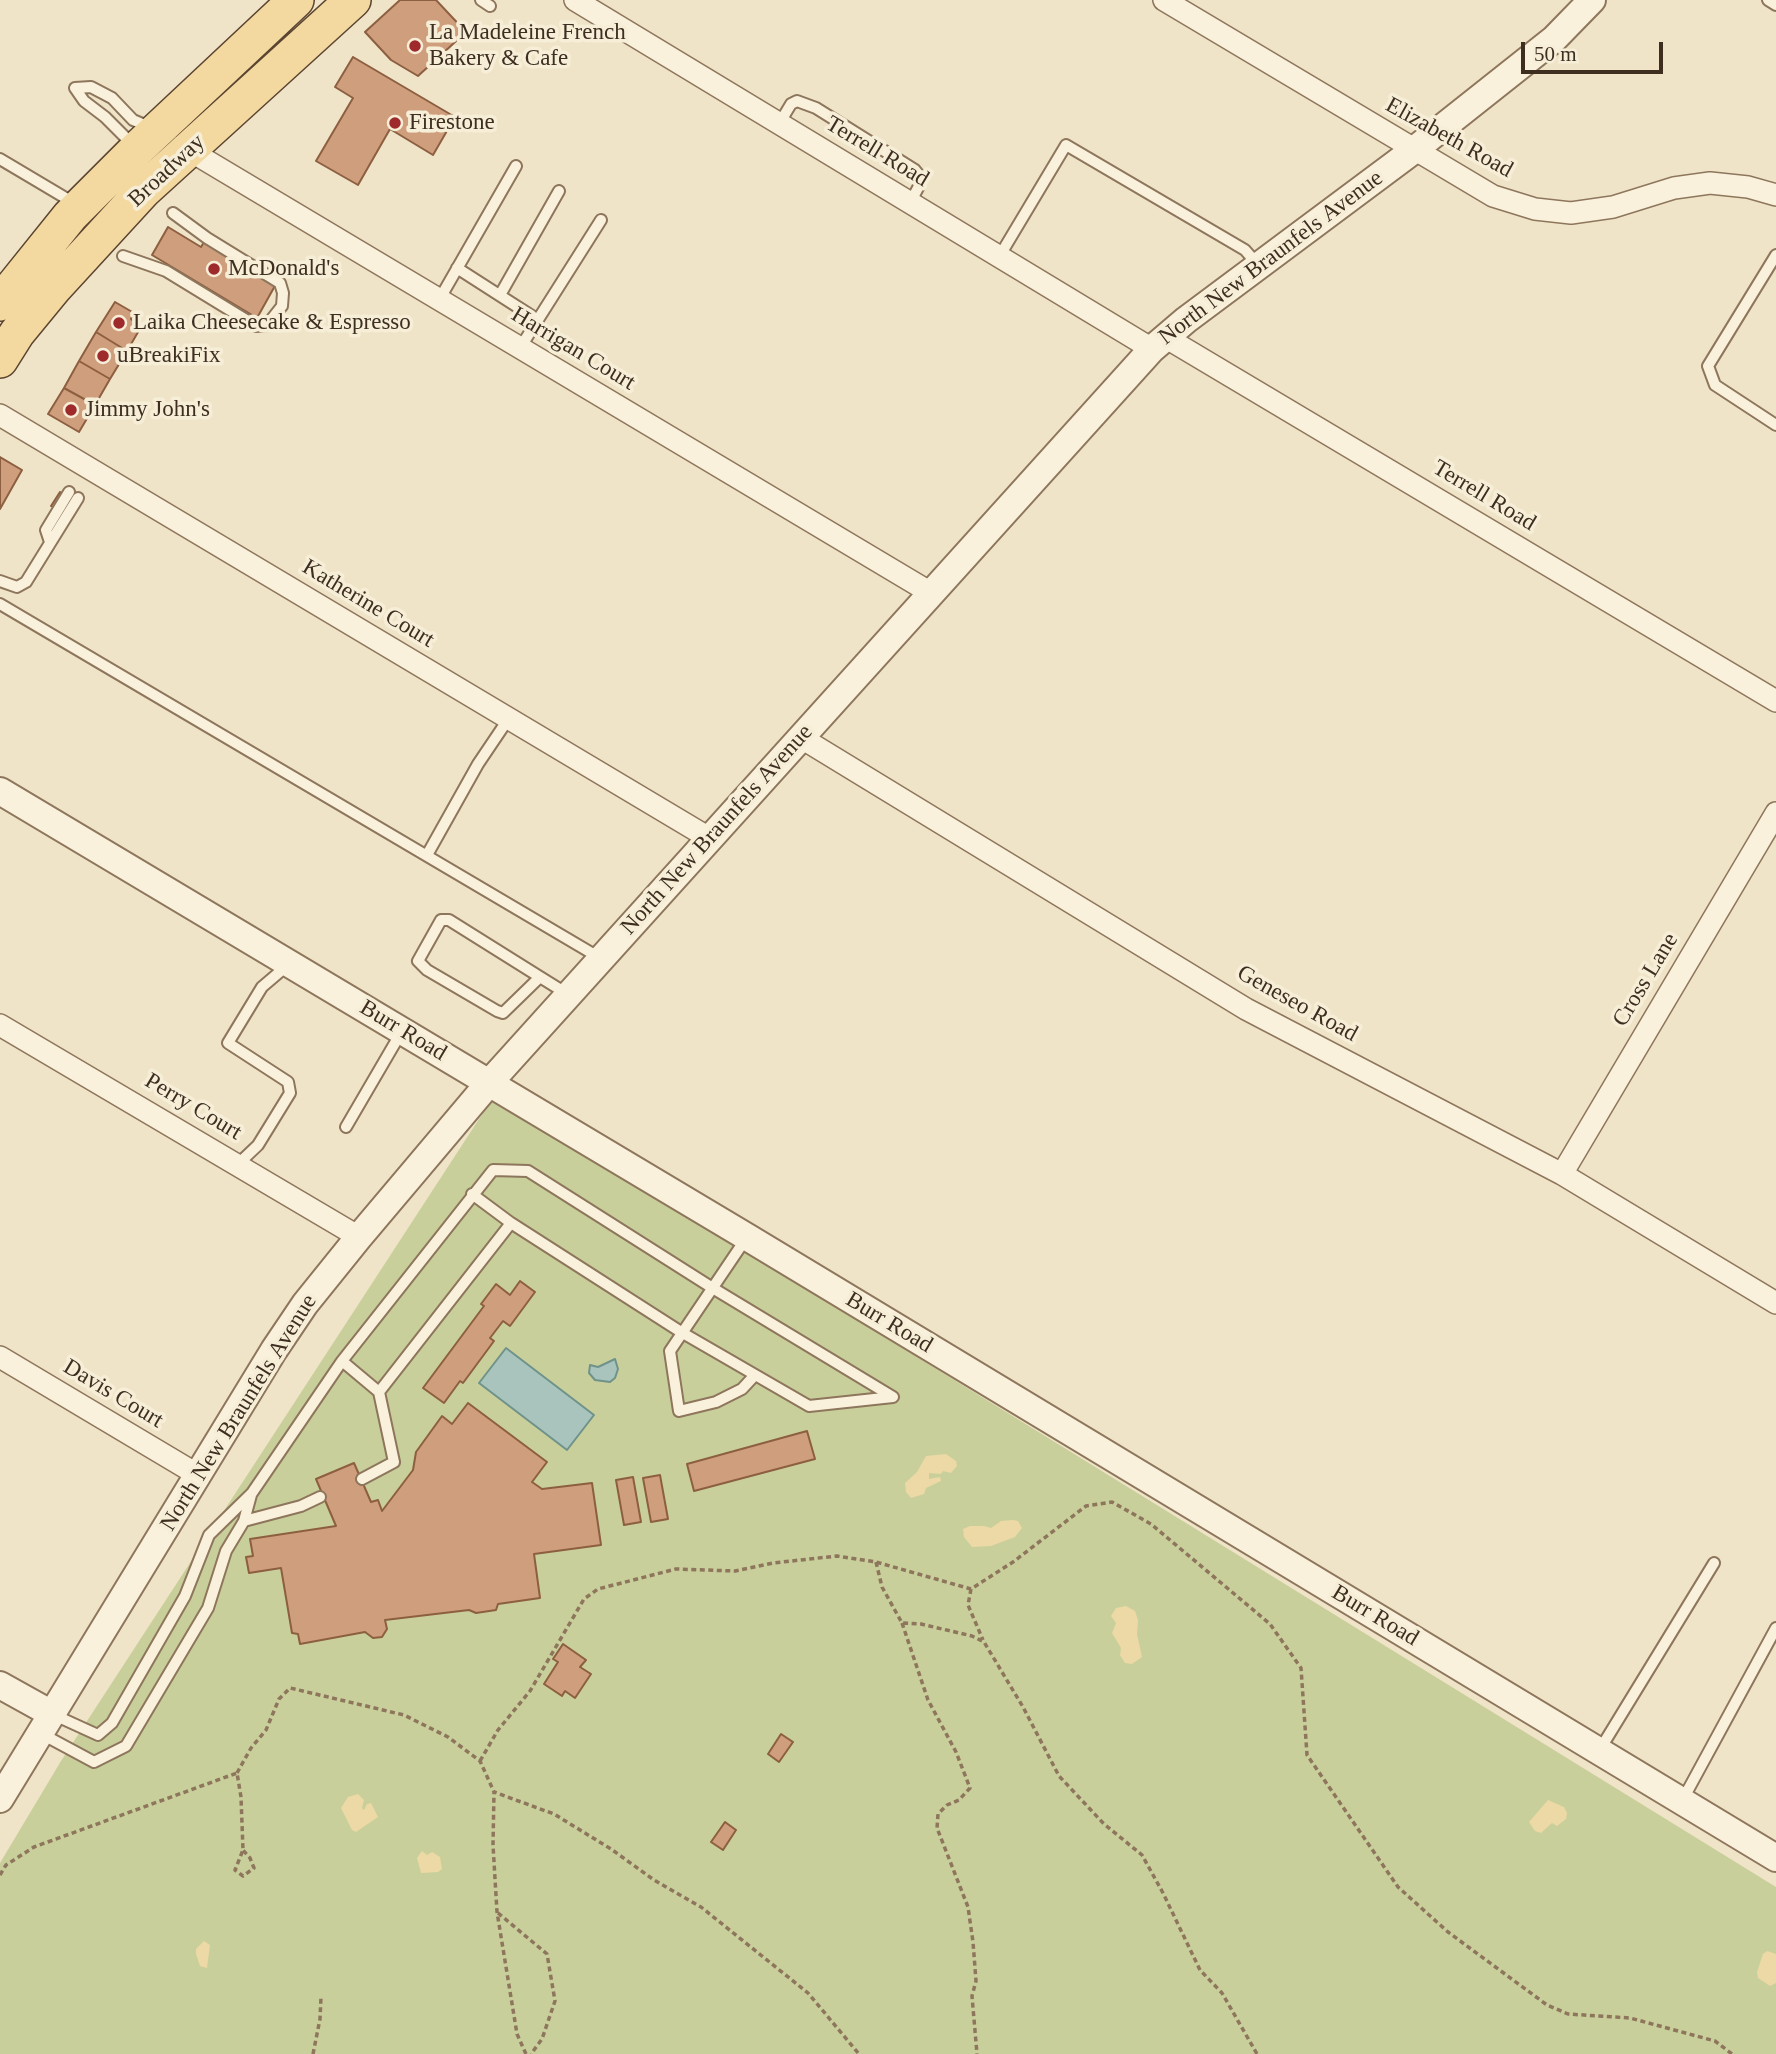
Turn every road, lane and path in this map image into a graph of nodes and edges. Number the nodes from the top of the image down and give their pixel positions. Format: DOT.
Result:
graph roads {
  1 [pos="296,0"];
  2 [pos="353,0"];
  3 [pos="1164,0"];
  4 [pos="1591,0"];
  5 [pos="1768,0"];
  6 [pos="582,2"];
  7 [pos="1776,5"];
  8 [pos="779,124"];
  9 [pos="147,140"];
  10 [pos="188,149"];
  11 [pos="1414,150"];
  12 [pos="0,159"];
  13 [pos="516,166"];
  14 [pos="559,191"];
  15 [pos="1776,195"];
  16 [pos="910,203"];
  17 [pos="79,206"];
  18 [pos="173,213"];
  19 [pos="601,220"];
  20 [pos="1776,255"];
  21 [pos="123,256"];
  22 [pos="999,257"];
  23 [pos="1259,266"];
  24 [pos="457,268"];
  25 [pos="500,295"];
  26 [pos="439,300"];
  27 [pos="0,303"];
  28 [pos="538,320"];
  29 [pos="1159,343"];
  30 [pos="520,348"];
  31 [pos="0,360"];
  32 [pos="0,415"];
  33 [pos="1776,425"];
  34 [pos="73,495"];
  35 [pos="0,581"];
  36 [pos="931,593"];
  37 [pos="0,604"];
  38 [pos="1776,701"];
  39 [pos="509,718"];
  40 [pos="800,737"];
  41 [pos="0,792"];
  42 [pos="1776,813"];
  43 [pos="709,838"];
  44 [pos="426,855"];
  45 [pos="601,959"];
  46 [pos="289,964"];
  47 [pos="540,977"];
  48 [pos="569,995"];
  49 [pos="0,1025"];
  50 [pos="402,1031"];
  51 [pos="489,1083"];
  52 [pos="345,1127"];
  53 [pos="238,1164"];
  54 [pos="1562,1174"];
  55 [pos="472,1194"];
  56 [pos="511,1223"];
  57 [pos="359,1237"];
  58 [pos="747,1237"];
  59 [pos="711,1287"];
  60 [pos="1776,1304"];
  61 [pos="681,1332"];
  62 [pos="0,1357"];
  63 [pos="342,1361"];
  64 [pos="755,1375"];
  65 [pos="379,1392"];
  66 [pos="198,1475"];
  67 [pos="362,1479"];
  68 [pos="252,1493"];
  69 [pos="320,1497"];
  70 [pos="244,1521"];
  71 [pos="876,1562"];
  72 [pos="1714,1563"];
  73 [pos="971,1589"];
  74 [pos="902,1623"];
  75 [pos="1776,1629"];
  76 [pos="984,1642"];
  77 [pos="0,1685"];
  78 [pos="46,1724"];
  79 [pos="103,1731"];
  80 [pos="116,1751"];
  81 [pos="1600,1751"];
  82 [pos="480,1761"];
  83 [pos="237,1773"];
  84 [pos="494,1792"];
  85 [pos="0,1799"];
  86 [pos="1682,1801"];
  87 [pos="243,1850"];
  88 [pos="1776,1858"];
  89 [pos="0,1875"];
  90 [pos="497,1912"];
  91 [pos="321,1997"];
  92 [pos="313,2054"];
  93 [pos="528,2054"];
  94 [pos="859,2054"];
  95 [pos="977,2054"];
  96 [pos="1257,2054"];
  97 [pos="1732,2054"];
  1 -- 9 [label="main road, Broadway"];
  2 -- 10 [label="main road, Broadway"];
  3 -- 11 [label="street, Elizabeth Road"];
  4 -- 11 [label="street, North New Braunfels Avenue"];
  5 -- 7 [label="lane"];
  6 -- 8 [label="street, Terrell Road"];
  8 -- 16 [label="street, Terrell Road"];
  8 -- 16 [label="lane"];
  9 -- 9 [label="lane"];
  9 -- 10 [label="street, Harrigan Court"];
  9 -- 17 [label="main road, Broadway"];
  10 -- 26 [label="street, Harrigan Court"];
  10 -- 31 [label="main road, Broadway"];
  11 -- 15 [label="street, Elizabeth Road"];
  11 -- 23 [label="street, North New Braunfels Avenue"];
  12 -- 17 [label="lane"];
  13 -- 24 [label="lane"];
  14 -- 25 [label="lane"];
  16 -- 22 [label="street, Terrell Road"];
  17 -- 27 [label="main road, Broadway"];
  18 -- 21 [label="lane"];
  19 -- 28 [label="lane"];
  20 -- 33 [label="lane"];
  22 -- 23 [label="lane"];
  22 -- 29 [label="street, Terrell Road"];
  23 -- 29 [label="street, North New Braunfels Avenue"];
  24 -- 25 [label="lane"];
  24 -- 26 [label="lane"];
  25 -- 28 [label="lane"];
  26 -- 30 [label="street, Harrigan Court"];
  28 -- 30 [label="lane"];
  29 -- 36 [label="street, North New Braunfels Avenue"];
  29 -- 38 [label="street, Terrell Road"];
  30 -- 36 [label="street, Harrigan Court"];
  32 -- 39 [label="street, Katherine Court"];
  34 -- 35 [label="lane"];
  36 -- 40 [label="street, North New Braunfels Avenue"];
  37 -- 44 [label="lane"];
  39 -- 43 [label="street, Katherine Court"];
  39 -- 44 [label="lane"];
  40 -- 43 [label="street, North New Braunfels Avenue"];
  40 -- 54 [label="street, Geneseo Road"];
  41 -- 46 [label="street, Burr Road"];
  42 -- 54 [label="street, Cross Lane"];
  43 -- 45 [label="street, North New Braunfels Avenue"];
  44 -- 45 [label="lane"];
  45 -- 48 [label="street, North New Braunfels Avenue"];
  46 -- 50 [label="street, Burr Road"];
  46 -- 53 [label="lane"];
  47 -- 47 [label="lane"];
  47 -- 48 [label="lane"];
  48 -- 51 [label="street, North New Braunfels Avenue"];
  49 -- 53 [label="street, Perry Court"];
  50 -- 51 [label="street, Burr Road"];
  50 -- 52 [label="lane"];
  51 -- 57 [label="street, North New Braunfels Avenue"];
  51 -- 58 [label="street, Burr Road"];
  53 -- 57 [label="street, Perry Court"];
  54 -- 60 [label="street, Geneseo Road"];
  55 -- 56 [label="lane"];
  55 -- 59 [label="lane"];
  55 -- 63 [label="lane"];
  56 -- 61 [label="lane"];
  56 -- 65 [label="lane"];
  57 -- 66 [label="street, North New Braunfels Avenue"];
  58 -- 59 [label="lane"];
  58 -- 81 [label="street, Burr Road"];
  59 -- 61 [label="lane"];
  59 -- 64 [label="lane"];
  61 -- 64 [label="lane"];
  61 -- 64 [label="lane"];
  62 -- 66 [label="street, Davis Court"];
  63 -- 65 [label="lane"];
  63 -- 68 [label="lane"];
  65 -- 67 [label="lane"];
  66 -- 78 [label="street, North New Braunfels Avenue"];
  68 -- 70 [label="lane"];
  68 -- 79 [label="lane"];
  69 -- 70 [label="lane"];
  70 -- 80 [label="lane"];
  71 -- 73 [label="path"];
  71 -- 74 [label="path"];
  71 -- 82 [label="path"];
  72 -- 81 [label="lane"];
  73 -- 76 [label="path"];
  73 -- 97 [label="path"];
  74 -- 76 [label="path"];
  74 -- 95 [label="path"];
  75 -- 86 [label="lane"];
  76 -- 96 [label="path"];
  77 -- 78 [label="street"];
  78 -- 79 [label="lane"];
  78 -- 80 [label="lane"];
  78 -- 85 [label="street, North New Braunfels Avenue"];
  79 -- 80 [label="lane"];
  81 -- 86 [label="street, Burr Road"];
  82 -- 83 [label="path"];
  82 -- 84 [label="path"];
  83 -- 87 [label="path"];
  83 -- 89 [label="path"];
  84 -- 90 [label="path"];
  84 -- 94 [label="path"];
  86 -- 88 [label="street, Burr Road"];
  87 -- 87 [label="path"];
  90 -- 93 [label="path"];
  90 -- 93 [label="path"];
  91 -- 92 [label="path"];
}
